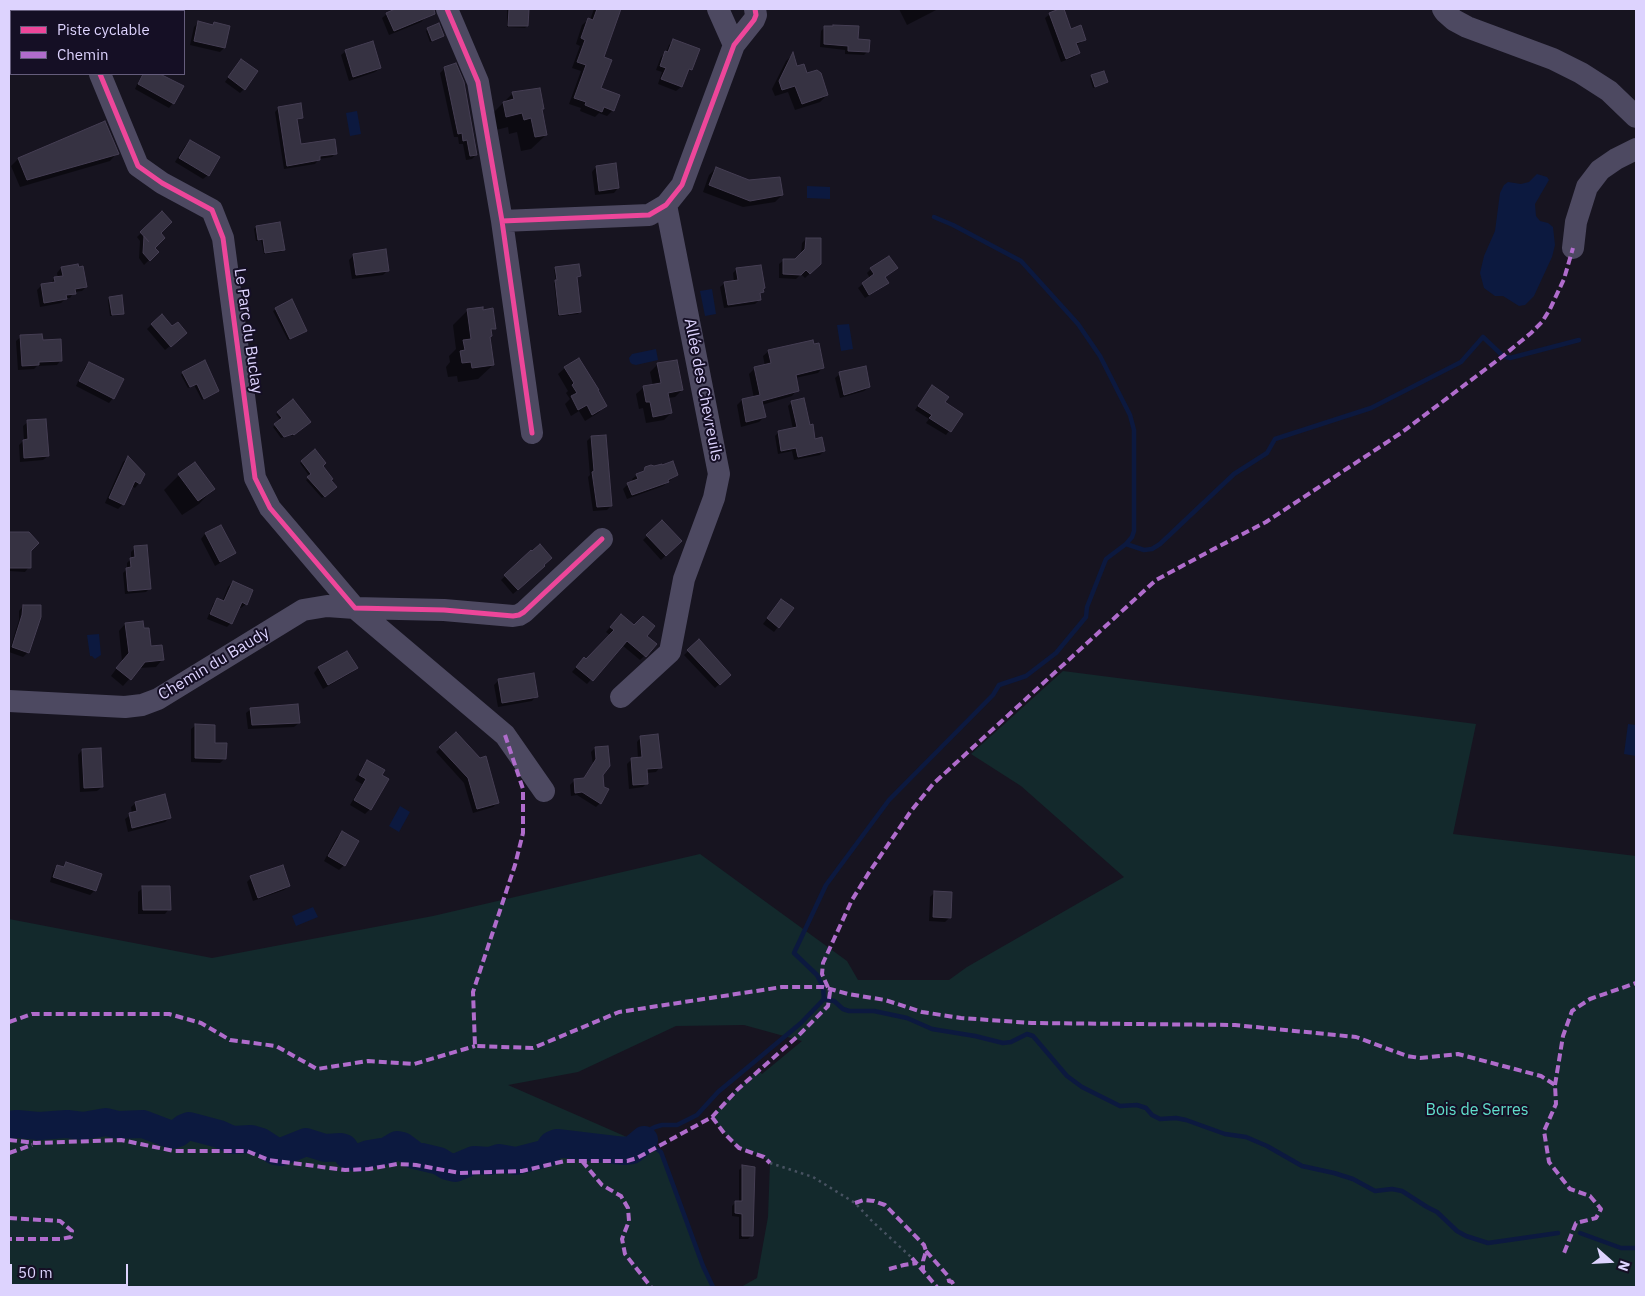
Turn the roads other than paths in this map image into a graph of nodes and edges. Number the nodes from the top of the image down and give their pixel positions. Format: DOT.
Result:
graph roads {
  1 [pos="446,9"];
  2 [pos="718,9"];
  3 [pos="755,9"];
  4 [pos="1443,9"];
  5 [pos="734,45"];
  6 [pos="100,75"];
  7 [pos="1636,117"];
  8 [pos="1636,149"];
  9 [pos="666,205"];
  10 [pos="502,221"];
  11 [pos="1573,248"];
  12 [pos="532,433"];
  13 [pos="602,539"];
  14 [pos="355,608"];
  15 [pos="621,697"];
  16 [pos="9,702"];
  17 [pos="544,791"];
  1 -- 10 [label="street"];
  2 -- 5 [label="street"];
  3 -- 5 [label="street"];
  4 -- 7 [label="street"];
  5 -- 9 [label="street"];
  6 -- 14 [label="street, Le Parc du Buclay"];
  8 -- 11 [label="street"];
  9 -- 10 [label="street"];
  9 -- 15 [label="street, Allée des Chevreuils"];
  10 -- 12 [label="street"];
  13 -- 14 [label="street, Chemin du Baudy"];
  14 -- 16 [label="street, Chemin du Baudy"];
  14 -- 17 [label="street"];
}
